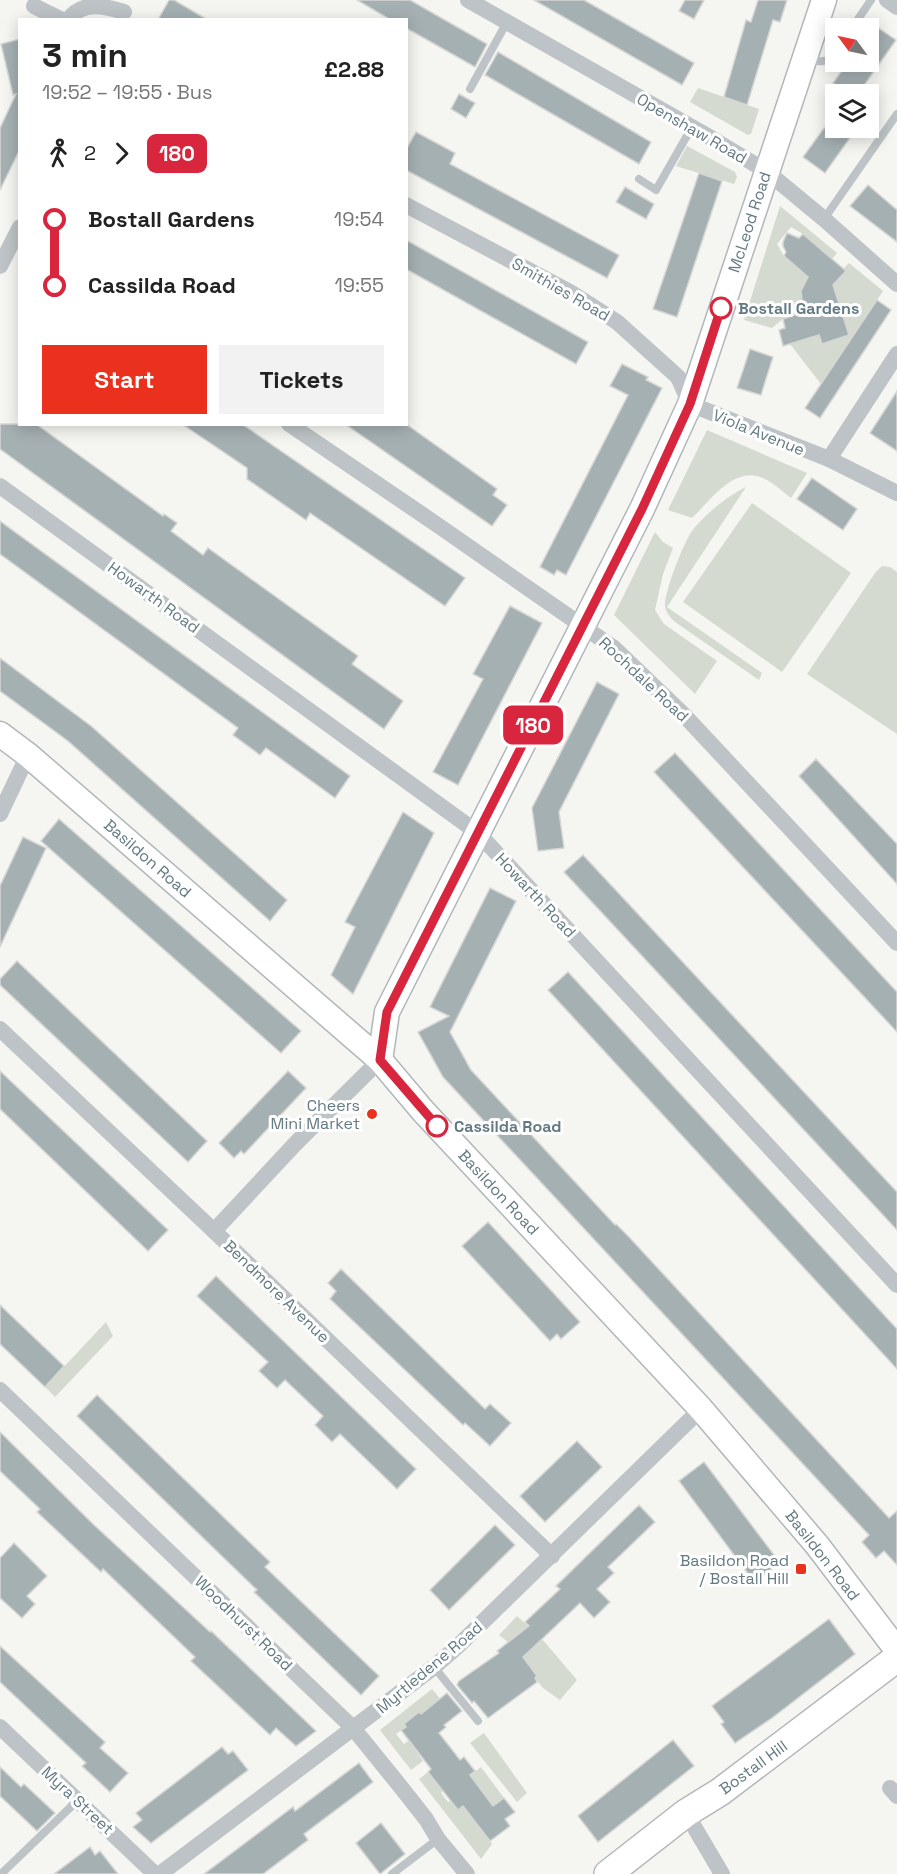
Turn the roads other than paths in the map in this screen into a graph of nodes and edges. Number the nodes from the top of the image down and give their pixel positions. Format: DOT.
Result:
graph roads {
  1 [pos="468,0"];
  2 [pos="824,0"];
  3 [pos="871,0"];
  4 [pos="887,0"];
  5 [pos="34,6"];
  6 [pos="897,8"];
  7 [pos="126,11"];
  8 [pos="58,18"];
  9 [pos="70,18"];
  10 [pos="859,18"];
  11 [pos="507,22"];
  12 [pos="805,59"];
  13 [pos="825,60"];
  14 [pos="470,89"];
  15 [pos="897,114"];
  16 [pos="692,127"];
  17 [pos="766,171"];
  18 [pos="639,179"];
  19 [pos="408,206"];
  20 [pos="824,219"];
  21 [pos="18,232"];
  22 [pos="0,266"];
  23 [pos="897,284"];
  24 [pos="897,354"];
  25 [pos="690,404"];
  26 [pos="292,426"];
  27 [pos="829,459"];
  28 [pos="0,486"];
  29 [pos="897,493"];
  30 [pos="583,625"];
  31 [pos="0,734"];
  32 [pos="28,755"];
  33 [pos="0,814"];
  34 [pos="478,833"];
  35 [pos="897,943"];
  36 [pos="0,1029"];
  37 [pos="380,1060"];
  38 [pos="214,1231"];
  39 [pos="897,1285"];
  40 [pos="0,1390"];
  41 [pos="701,1409"];
  42 [pos="552,1556"];
  43 [pos="896,1659"];
  44 [pos="434,1667"];
  45 [pos="478,1721"];
  46 [pos="0,1726"];
  47 [pos="353,1728"];
  48 [pos="78,1800"];
  49 [pos="686,1813"];
  50 [pos="438,1839"];
  51 [pos="1,1874"];
  52 [pos="158,1874"];
  53 [pos="392,1874"];
  54 [pos="466,1874"];
  55 [pos="608,1874"];
  56 [pos="722,1874"];
  1 -- 11 [label="street, Openshaw Road"];
  2 -- 12 [label="main road, McLeod Road"];
  3 -- 10 [label="lane"];
  4 -- 6 [label="street"];
  5 -- 8 [label="street"];
  7 -- 9 [label="street"];
  11 -- 14 [label="lane"];
  11 -- 16 [label="street, Openshaw Road"];
  12 -- 13 [label="lane"];
  12 -- 17 [label="main road, McLeod Road"];
  15 -- 20 [label="lane"];
  16 -- 17 [label="street, Openshaw Road"];
  16 -- 18 [label="lane"];
  17 -- 20 [label="street, Openshaw Road"];
  17 -- 25 [label="main road, McLeod Road"];
  19 -- 25 [label="street, Smithies Road"];
  20 -- 23 [label="street, Openshaw Road"];
  21 -- 22 [label="street"];
  24 -- 27 [label="street"];
  25 -- 27 [label="street, Viola Avenue"];
  25 -- 30 [label="main road, McLeod Road"];
  26 -- 30 [label="street, Rochdale Road"];
  27 -- 29 [label="street, Viola Avenue"];
  28 -- 34 [label="street, Howarth Road"];
  30 -- 34 [label="main road, McLeod Road"];
  30 -- 35 [label="street, Rochdale Road"];
  31 -- 32 [label="main road, Basildon Road"];
  32 -- 33 [label="street"];
  32 -- 37 [label="main road, Basildon Road"];
  34 -- 37 [label="main road, McLeod Road"];
  34 -- 39 [label="street, Howarth Road"];
  36 -- 38 [label="street, Bendmore Avenue"];
  37 -- 38 [label="street"];
  37 -- 41 [label="main road, Basildon Road"];
  38 -- 42 [label="street, Bendmore Avenue"];
  40 -- 47 [label="street, Woodhurst Road"];
  41 -- 42 [label="street, Myrtledene Road"];
  41 -- 43 [label="main road, Basildon Road"];
  42 -- 44 [label="street, Myrtledene Road"];
  43 -- 49 [label="main road, Bostall Hill"];
  44 -- 45 [label="lane"];
  44 -- 47 [label="street, Myrtledene Road"];
  46 -- 48 [label="street, Myra Street"];
  47 -- 50 [label="street, Woodhurst Road"];
  47 -- 52 [label="street, Myrtledene Road"];
  48 -- 51 [label="lane"];
  48 -- 52 [label="street, Myra Street"];
  49 -- 55 [label="main road, Bostall Hill"];
  49 -- 56 [label="street"];
  50 -- 53 [label="lane"];
  50 -- 54 [label="street, Woodhurst Road"];
}
